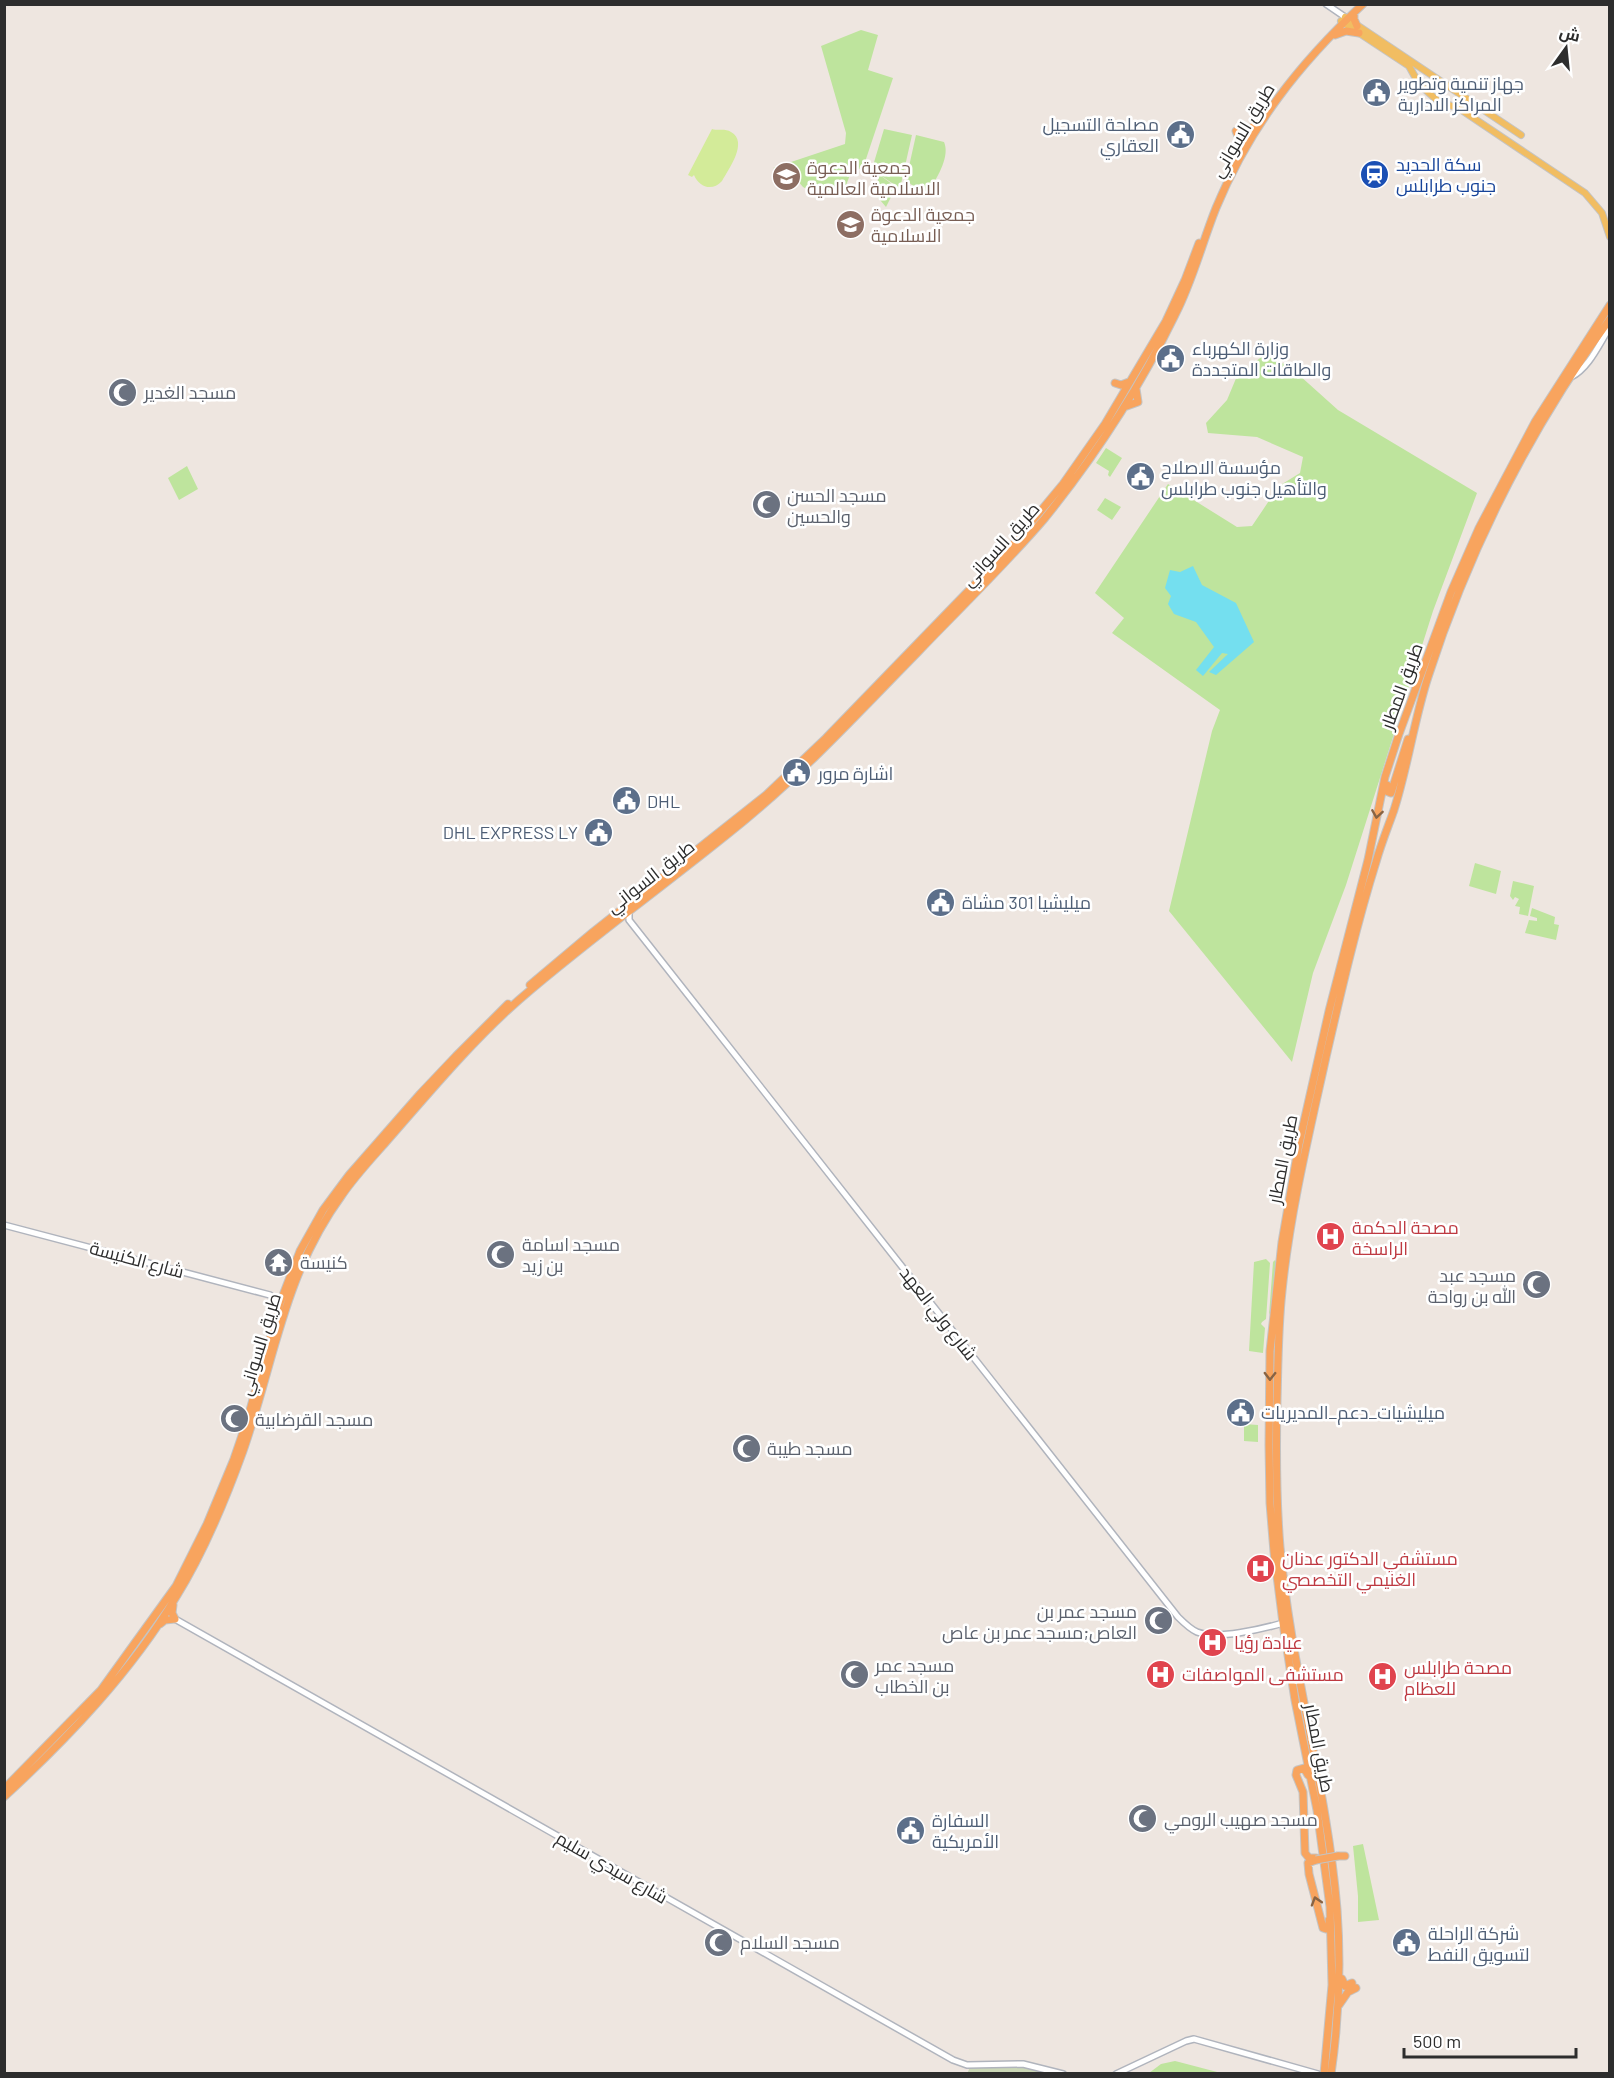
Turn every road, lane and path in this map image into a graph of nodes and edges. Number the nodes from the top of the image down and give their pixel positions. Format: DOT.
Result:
graph roads {
  1 [pos="1326,4"];
  2 [pos="1358,4"];
  3 [pos="1363,4"];
  4 [pos="1354,13"];
  5 [pos="1344,20"];
  6 [pos="1358,29"];
  7 [pos="1328,39"];
  8 [pos="1393,52"];
  9 [pos="1294,72"];
  10 [pos="1254,126"];
  11 [pos="1521,135"];
  12 [pos="1242,147"];
  13 [pos="1610,237"];
  14 [pos="1610,305"];
  15 [pos="1610,319"];
  16 [pos="1610,327"];
  17 [pos="1570,378"];
  18 [pos="1135,381"];
  19 [pos="1119,406"];
  20 [pos="1429,672"];
  21 [pos="1419,682"];
  22 [pos="797,770"];
  23 [pos="629,911"];
  24 [pos="618,920"];
  25 [pos="631,922"];
  26 [pos="4,1225"];
  27 [pos="284,1290"];
  28 [pos="270,1295"];
  29 [pos="280,1303"];
  30 [pos="1281,1553"];
  31 [pos="173,1602"];
  32 [pos="1287,1603"];
  33 [pos="175,1619"];
  34 [pos="1283,1623"];
  35 [pos="156,1628"];
  36 [pos="95,1701"];
  37 [pos="86,1710"];
  38 [pos="1310,1780"];
  39 [pos="4,1789"];
  40 [pos="4,1797"];
  41 [pos="1341,1854"];
  42 [pos="1316,1859"];
  43 [pos="1327,1882"];
  44 [pos="1338,1953"];
  45 [pos="1338,2007"];
  46 [pos="1063,2073"];
  47 [pos="1116,2073"];
  48 [pos="1318,2073"];
  49 [pos="1324,2073"];
  50 [pos="1330,2073"];
  1 -- 5 [label="main road"];
  2 -- 5 [label="highway, طريق السواني"];
  3 -- 4 [label="highway, طريق السواني"];
  4 -- 5 [label="highway, طريق السواني"];
  4 -- 6 [label="highway"];
  5 -- 6 [label="main road"];
  5 -- 7 [label="highway, طريق السواني"];
  5 -- 9 [label="highway, طريق السواني"];
  6 -- 7 [label="highway"];
  6 -- 8 [label="main road"];
  7 -- 9 [label="highway, طريق السواني"];
  8 -- 11 [label="main road"];
  8 -- 13 [label="main road"];
  9 -- 10 [label="highway, طريق السواني"];
  9 -- 18 [label="highway, طريق السواني"];
  10 -- 12 [label="highway, طريق السواني"];
  10 -- 12 [label="highway"];
  12 -- 18 [label="highway, طريق السواني"];
  14 -- 21 [label="highway, طريق المطار"];
  15 -- 17 [label="highway, طريق المطار"];
  16 -- 17 [label="main road"];
  17 -- 20 [label="highway, طريق المطار"];
  18 -- 19 [label="highway, طريق السواني"];
  18 -- 19 [label="highway"];
  18 -- 19 [label="highway"];
  19 -- 22 [label="highway, طريق السواني"];
  20 -- 21 [label="highway"];
  20 -- 30 [label="highway, طريق المطار"];
  21 -- 34 [label="highway, طريق المطار, one-way"];
  22 -- 23 [label="highway, طريق السواني"];
  22 -- 27 [label="highway, طريق السواني"];
  23 -- 24 [label="highway, طريق السواني"];
  23 -- 25 [label="main road, شارع ولي العهد"];
  24 -- 25 [label="main road"];
  24 -- 31 [label="highway, طريق السواني"];
  25 -- 34 [label="main road, شارع ولي العهد"];
  26 -- 28 [label="main road, شارع الكنيسة"];
  27 -- 28 [label="main road"];
  27 -- 29 [label="highway, طريق السواني"];
  28 -- 29 [label="main road, شارع الكنيسة"];
  29 -- 36 [label="highway, طريق السواني"];
  30 -- 32 [label="highway, طريق المطار"];
  30 -- 32 [label="highway"];
  31 -- 33 [label="highway"];
  31 -- 35 [label="highway, طريق السواني"];
  32 -- 44 [label="highway, طريق المطار"];
  33 -- 35 [label="highway"];
  33 -- 46 [label="main road, شارع سيدي سليم"];
  34 -- 38 [label="highway, طريق المطار"];
  35 -- 36 [label="highway, طريق السواني"];
  36 -- 37 [label="highway, طريق السواني"];
  37 -- 39 [label="highway, طريق السواني"];
  37 -- 40 [label="highway, طريق السواني"];
  38 -- 42 [label="highway"];
  38 -- 43 [label="highway, طريق المطار"];
  41 -- 42 [label="highway, bridge"];
  43 -- 42 [label="highway, one-way"];
  43 -- 49 [label="highway, طريق المطار"];
  44 -- 45 [label="highway, طريق المطار"];
  44 -- 45 [label="highway"];
  45 -- 50 [label="highway, طريق المطار"];
  47 -- 48 [label="main road"];
}
